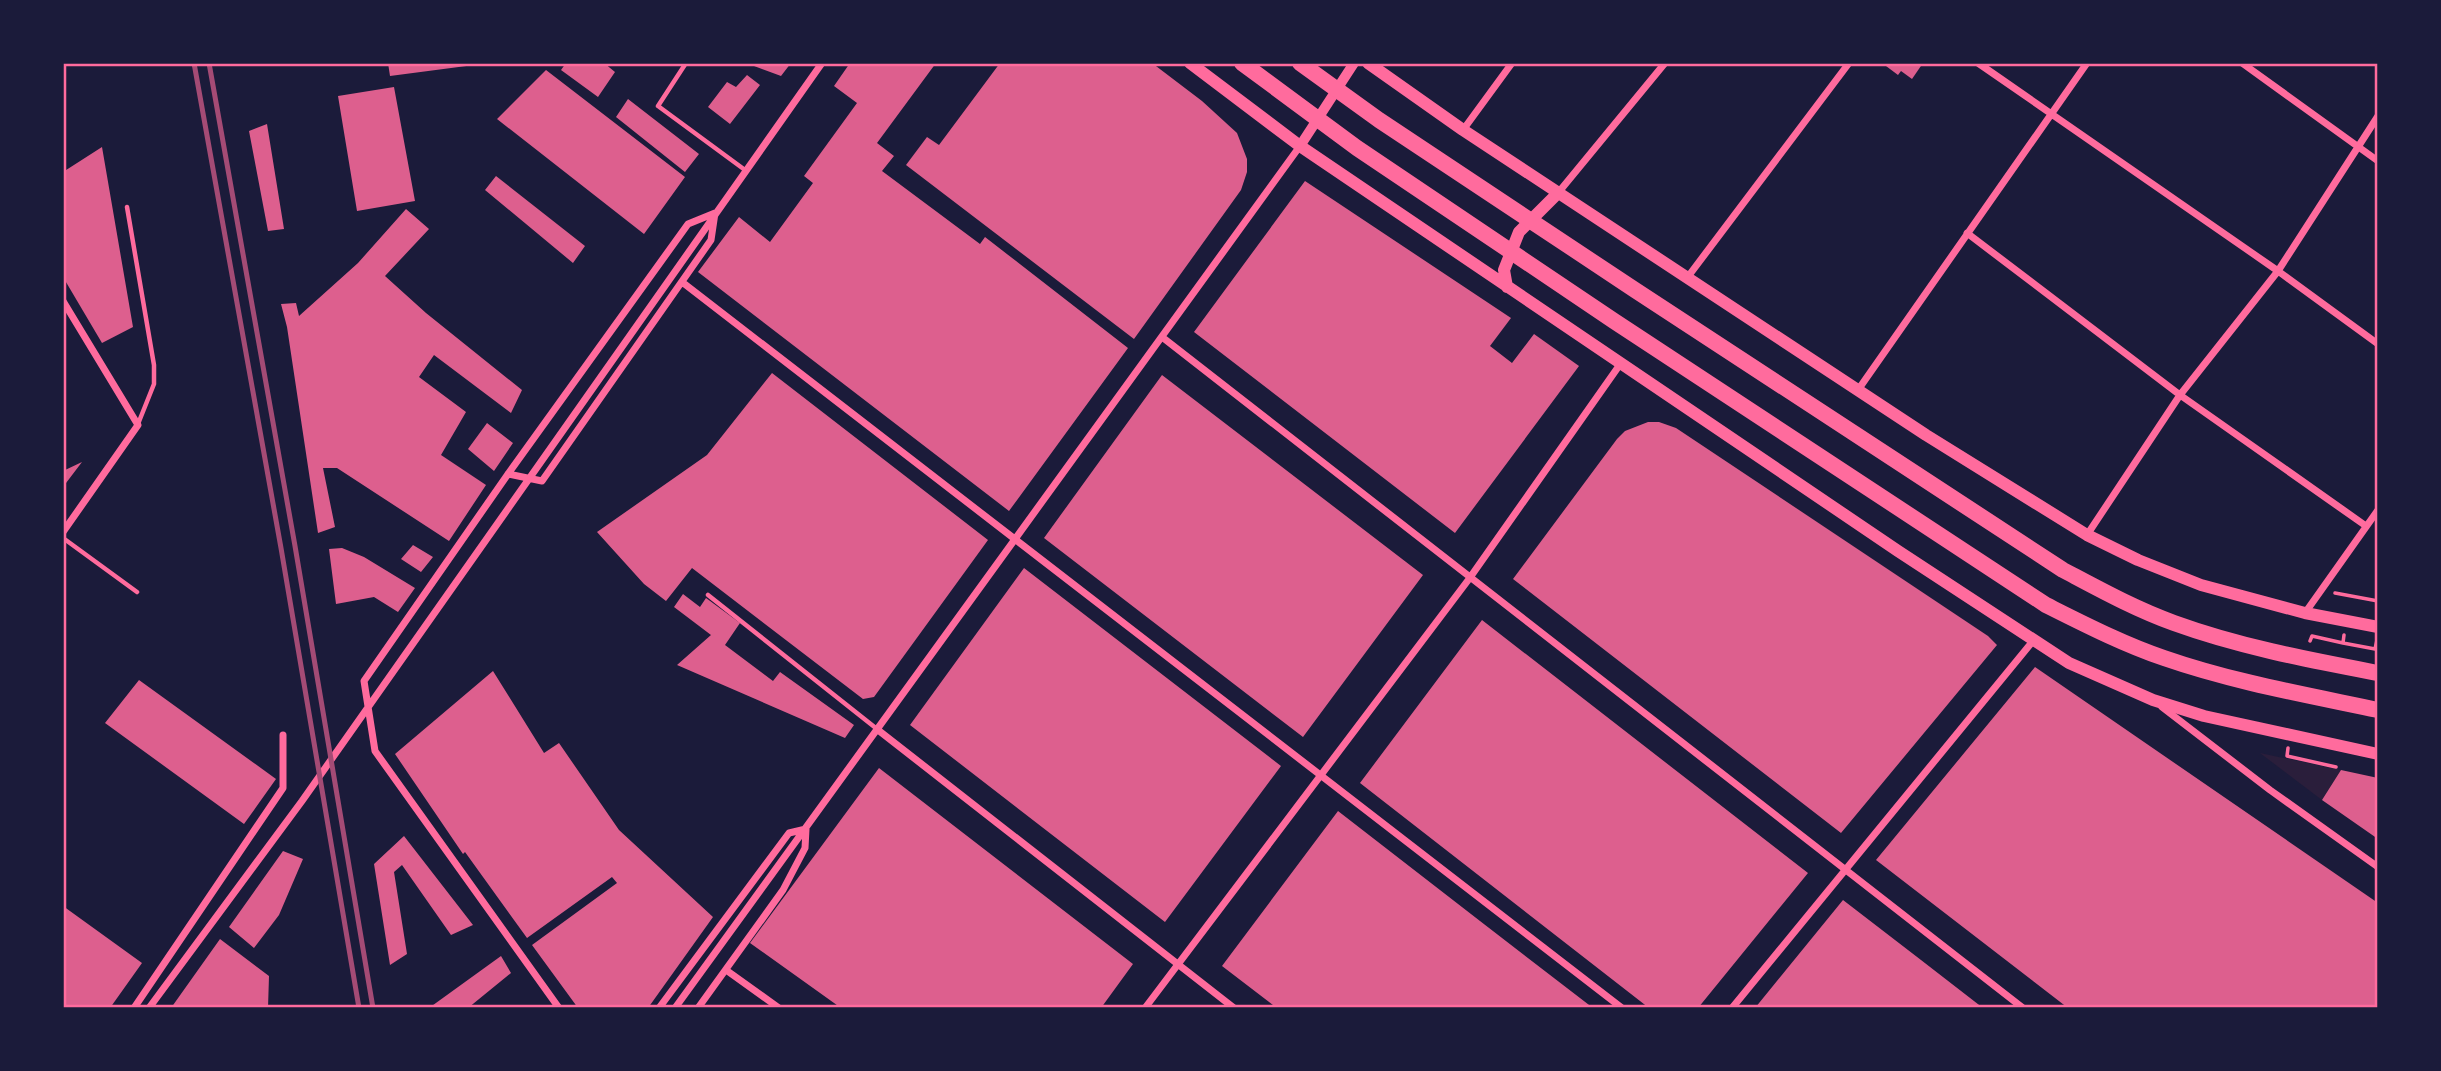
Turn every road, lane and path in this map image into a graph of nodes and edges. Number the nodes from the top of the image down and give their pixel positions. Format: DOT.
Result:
graph roads {
  1 [pos="686,63"];
  2 [pos="822,63"];
  3 [pos="1190,63"];
  4 [pos="1242,63"];
  5 [pos="1300,63"];
  6 [pos="1354,63"];
  7 [pos="1368,63"];
  8 [pos="1512,63"];
  9 [pos="1665,63"];
  10 [pos="1849,63"];
  11 [pos="1978,63"];
  12 [pos="2087,63"];
  13 [pos="2242,63"];
  14 [pos="2052,114"];
  15 [pos="2378,116"];
  16 [pos="1463,130"];
  17 [pos="1300,146"];
  18 [pos="2357,146"];
  19 [pos="2378,161"];
  20 [pos="745,170"];
  21 [pos="1558,193"];
  22 [pos="127,207"];
  23 [pos="715,213"];
  24 [pos="1967,233"];
  25 [pos="2278,271"];
  26 [pos="1687,278"];
  27 [pos="682,282"];
  28 [pos="1507,287"];
  29 [pos="63,301"];
  30 [pos="1162,337"];
  31 [pos="2378,344"];
  32 [pos="1621,363"];
  33 [pos="1858,390"];
  34 [pos="2180,396"];
  35 [pos="138,425"];
  36 [pos="508,474"];
  37 [pos="2378,510"];
  38 [pos="2366,526"];
  39 [pos="63,532"];
  40 [pos="2087,535"];
  41 [pos="63,538"];
  42 [pos="1014,541"];
  43 [pos="1469,579"];
  44 [pos="2322,591"];
  45 [pos="137,592"];
  46 [pos="708,595"];
  47 [pos="2378,601"];
  48 [pos="2305,613"];
  49 [pos="2378,627"];
  50 [pos="2033,641"];
  51 [pos="2343,643"];
  52 [pos="2375,649"];
  53 [pos="2378,673"];
  54 [pos="2153,700"];
  55 [pos="2378,710"];
  56 [pos="878,730"];
  57 [pos="283,735"];
  58 [pos="2378,754"];
  59 [pos="2287,755"];
  60 [pos="2336,767"];
  61 [pos="1321,777"];
  62 [pos="806,829"];
  63 [pos="2378,867"];
  64 [pos="1844,869"];
  65 [pos="1178,964"];
  66 [pos="726,970"];
  67 [pos="134,1008"];
  68 [pos="149,1008"];
  69 [pos="559,1008"];
  70 [pos="659,1008"];
  71 [pos="675,1008"];
  72 [pos="698,1008"];
  73 [pos="779,1008"];
  74 [pos="1145,1008"];
  75 [pos="1234,1008"];
  76 [pos="1622,1008"];
  77 [pos="1732,1008"];
  78 [pos="2023,1008"];
  1 -- 20 [label="lane"];
  2 -- 20 [label="street"];
  3 -- 17 [label="main road"];
  4 -- 55 [label="highway"];
  5 -- 53 [label="highway"];
  6 -- 17 [label="street"];
  7 -- 16 [label="main road"];
  8 -- 16 [label="street"];
  9 -- 21 [label="street"];
  10 -- 26 [label="street"];
  11 -- 14 [label="street"];
  12 -- 14 [label="street"];
  13 -- 18 [label="street"];
  14 -- 24 [label="street"];
  14 -- 25 [label="street"];
  15 -- 18 [label="street"];
  16 -- 21 [label="main road"];
  17 -- 28 [label="main road"];
  17 -- 30 [label="street"];
  18 -- 19 [label="street"];
  18 -- 25 [label="street"];
  20 -- 23 [label="street"];
  21 -- 26 [label="main road"];
  21 -- 28 [label="main road"];
  22 -- 35 [label="lane"];
  23 -- 27 [label="street"];
  23 -- 36 [label="street"];
  23 -- 68 [label="street"];
  24 -- 33 [label="street"];
  24 -- 34 [label="street"];
  25 -- 31 [label="street"];
  25 -- 34 [label="street"];
  26 -- 33 [label="main road"];
  27 -- 36 [label="street"];
  27 -- 42 [label="street"];
  28 -- 32 [label="main road"];
  29 -- 35 [label="street"];
  30 -- 42 [label="street"];
  30 -- 43 [label="street"];
  32 -- 43 [label="street"];
  32 -- 50 [label="main road"];
  33 -- 40 [label="main road"];
  34 -- 38 [label="street"];
  34 -- 40 [label="street"];
  35 -- 39 [label="street"];
  36 -- 69 [label="street"];
  37 -- 38 [label="street"];
  38 -- 44 [label="street"];
  40 -- 48 [label="main road"];
  41 -- 45 [label="lane"];
  42 -- 56 [label="street"];
  42 -- 61 [label="street"];
  43 -- 61 [label="street"];
  43 -- 64 [label="street"];
  44 -- 47 [label="path"];
  44 -- 48 [label="street"];
  46 -- 56 [label="lane"];
  48 -- 49 [label="main road"];
  50 -- 54 [label="main road"];
  50 -- 64 [label="street"];
  51 -- 52 [label="path"];
  54 -- 58 [label="main road"];
  54 -- 63 [label="street"];
  56 -- 62 [label="street"];
  56 -- 65 [label="street"];
  57 -- 67 [label="street"];
  59 -- 60 [label="path"];
  61 -- 65 [label="street"];
  61 -- 76 [label="street"];
  62 -- 66 [label="street"];
  62 -- 70 [label="street"];
  62 -- 71 [label="street"];
  64 -- 77 [label="street"];
  64 -- 78 [label="street"];
  65 -- 74 [label="street"];
  65 -- 75 [label="street"];
  66 -- 72 [label="street"];
  66 -- 73 [label="street"];
}
